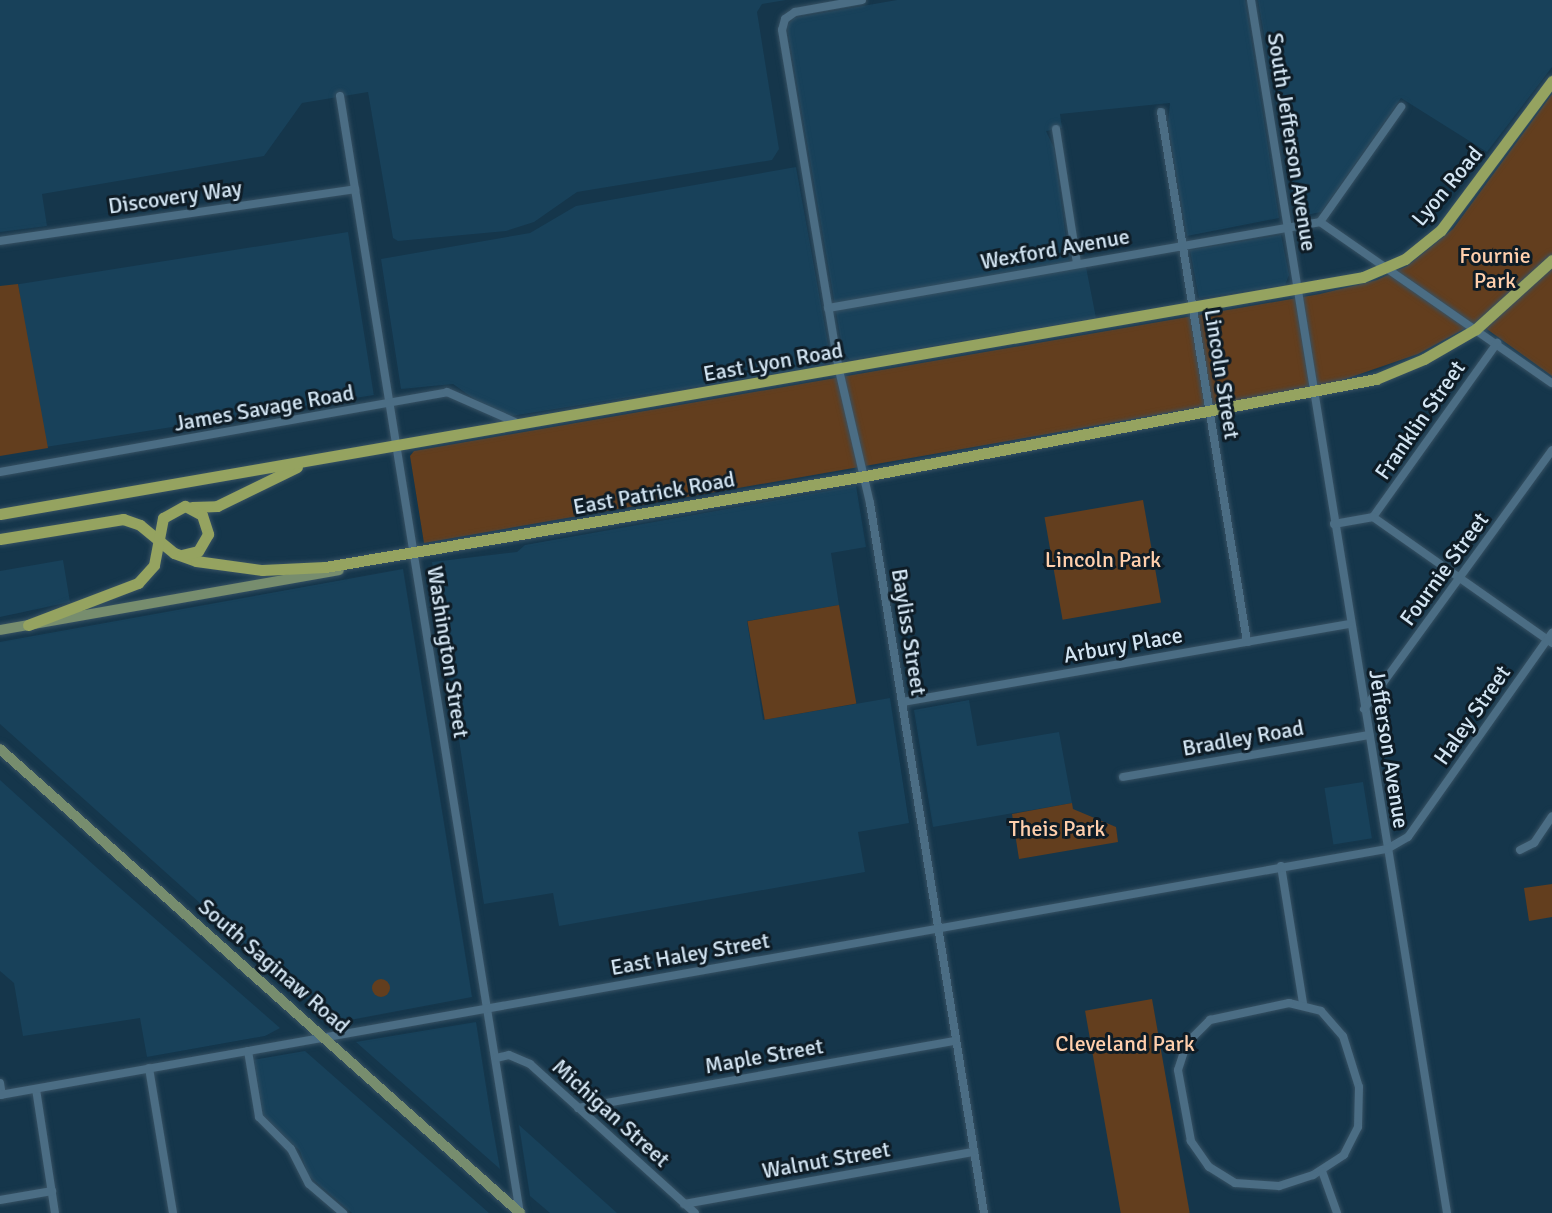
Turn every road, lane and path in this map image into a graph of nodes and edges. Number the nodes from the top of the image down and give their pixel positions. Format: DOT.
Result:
graph roads {
  1 [pos="862,0"];
  2 [pos="1251,0"];
  3 [pos="1552,81"];
  4 [pos="340,96"];
  5 [pos="1401,107"];
  6 [pos="1161,112"];
  7 [pos="1056,129"];
  8 [pos="355,189"];
  9 [pos="1320,222"];
  10 [pos="1288,225"];
  11 [pos="0,241"];
  12 [pos="1182,245"];
  13 [pos="1552,260"];
  14 [pos="1077,263"];
  15 [pos="1388,267"];
  16 [pos="1298,291"];
  17 [pos="828,308"];
  18 [pos="1193,309"];
  19 [pos="1476,329"];
  20 [pos="1497,343"];
  21 [pos="839,370"];
  22 [pos="1552,383"];
  23 [pos="1315,394"];
  24 [pos="389,402"];
  25 [pos="1210,413"];
  26 [pos="527,425"];
  27 [pos="396,446"];
  28 [pos="1552,450"];
  29 [pos="312,460"];
  30 [pos="0,472"];
  31 [pos="865,476"];
  32 [pos="190,507"];
  33 [pos="0,514"];
  34 [pos="1373,517"];
  35 [pos="1334,524"];
  36 [pos="0,539"];
  37 [pos="162,542"];
  38 [pos="174,553"];
  39 [pos="414,555"];
  40 [pos="373,562"];
  41 [pos="1460,579"];
  42 [pos="96,602"];
  43 [pos="88,617"];
  44 [pos="1350,624"];
  45 [pos="28,625"];
  46 [pos="0,630"];
  47 [pos="1550,639"];
  48 [pos="1247,642"];
  49 [pos="902,702"];
  50 [pos="1364,709"];
  51 [pos="1369,735"];
  52 [pos="0,749"];
  53 [pos="1123,777"];
  54 [pos="1552,816"];
  55 [pos="1387,849"];
  56 [pos="1520,850"];
  57 [pos="1281,866"];
  58 [pos="938,928"];
  59 [pos="1303,1003"];
  60 [pos="487,1008"];
  61 [pos="325,1036"];
  62 [pos="956,1041"];
  63 [pos="248,1051"];
  64 [pos="496,1058"];
  65 [pos="149,1068"];
  66 [pos="0,1083"];
  67 [pos="36,1089"];
  68 [pos="1,1095"];
  69 [pos="578,1108"];
  70 [pos="974,1152"];
  71 [pos="1322,1171"];
  72 [pos="52,1191"];
  73 [pos="0,1200"];
  74 [pos="684,1204"];
  75 [pos="55,1213"];
  76 [pos="173,1213"];
  77 [pos="343,1213"];
  78 [pos="520,1213"];
  79 [pos="695,1213"];
  80 [pos="984,1213"];
  81 [pos="1337,1213"];
  82 [pos="1447,1213"];
  1 -- 17 [label="street, Bayliss Street"];
  2 -- 10 [label="street, South Jefferson Avenue"];
  3 -- 15 [label="highway, Lyon Road"];
  4 -- 8 [label="street, Washington Street"];
  5 -- 9 [label="street"];
  6 -- 12 [label="street, Lincoln Street"];
  7 -- 14 [label="street"];
  8 -- 11 [label="street, Discovery Way"];
  8 -- 24 [label="street, Washington Street"];
  9 -- 10 [label="street, Wexford Avenue"];
  9 -- 15 [label="street"];
  10 -- 12 [label="street, Wexford Avenue"];
  10 -- 16 [label="street, South Jefferson Avenue"];
  12 -- 14 [label="street, Wexford Avenue"];
  12 -- 18 [label="street, Lincoln Street"];
  13 -- 19 [label="highway, East Patrick Road"];
  14 -- 17 [label="street, Wexford Avenue"];
  15 -- 16 [label="highway, Lyon Road"];
  15 -- 19 [label="street"];
  16 -- 18 [label="highway, East Lyon Road"];
  16 -- 23 [label="street, Jefferson Avenue"];
  17 -- 21 [label="street, Bayliss Street"];
  18 -- 21 [label="highway, East Lyon Road"];
  18 -- 25 [label="street, Lincoln Street"];
  19 -- 20 [label="street"];
  19 -- 23 [label="highway, East Patrick Road"];
  20 -- 22 [label="street"];
  20 -- 34 [label="street, Franklin Street"];
  21 -- 26 [label="highway, East Lyon Road"];
  21 -- 31 [label="street, Bayliss Street"];
  23 -- 25 [label="highway, East Patrick Road"];
  23 -- 35 [label="street, Jefferson Avenue"];
  24 -- 26 [label="street, James Savage Road"];
  24 -- 27 [label="street, Washington Street"];
  24 -- 30 [label="street, James Savage Road"];
  25 -- 31 [label="highway, East Patrick Road"];
  25 -- 48 [label="street, Lincoln Street"];
  26 -- 27 [label="highway, East Lyon Road"];
  27 -- 29 [label="highway, East Lyon Road"];
  27 -- 39 [label="street, Washington Street"];
  28 -- 41 [label="street, Fournie Street"];
  29 -- 32 [label="highway"];
  29 -- 33 [label="highway, East Lyon Road"];
  31 -- 39 [label="highway, East Patrick Road"];
  31 -- 49 [label="street, Bayliss Street"];
  32 -- 37 [label="highway"];
  32 -- 38 [label="highway"];
  34 -- 35 [label="street"];
  34 -- 41 [label="street"];
  35 -- 44 [label="street, Jefferson Avenue"];
  36 -- 37 [label="highway"];
  37 -- 38 [label="highway"];
  37 -- 42 [label="highway"];
  38 -- 40 [label="highway"];
  39 -- 40 [label="highway, East Patrick Road"];
  39 -- 60 [label="street, Washington Street"];
  40 -- 43 [label="main road, East Patrick Road"];
  41 -- 47 [label="street"];
  41 -- 50 [label="street, Fournie Street"];
  42 -- 43 [label="highway"];
  42 -- 45 [label="highway"];
  43 -- 45 [label="main road, East Patrick Road"];
  44 -- 48 [label="street, Arbury Place"];
  44 -- 50 [label="street, Jefferson Avenue"];
  45 -- 46 [label="main road, East Patrick Road"];
  47 -- 55 [label="street, Haley Street"];
  48 -- 49 [label="street, Arbury Place"];
  49 -- 58 [label="street, Bayliss Street"];
  50 -- 51 [label="street, Jefferson Avenue"];
  51 -- 53 [label="street, Bradley Road"];
  51 -- 55 [label="street, Jefferson Avenue"];
  52 -- 61 [label="main road, South Saginaw Road"];
  54 -- 56 [label="street"];
  55 -- 57 [label="street, East Haley Street"];
  55 -- 82 [label="street, Jefferson Avenue"];
  57 -- 58 [label="street, East Haley Street"];
  57 -- 59 [label="street"];
  58 -- 60 [label="street, East Haley Street"];
  58 -- 62 [label="street, Bayliss Street"];
  59 -- 71 [label="street"];
  59 -- 71 [label="street"];
  60 -- 61 [label="street, East Haley Street"];
  60 -- 64 [label="street, Washington Street"];
  61 -- 63 [label="street, East Haley Street"];
  61 -- 78 [label="main road, South Saginaw Road"];
  62 -- 69 [label="street, Maple Street"];
  62 -- 70 [label="street, Bayliss Street"];
  63 -- 65 [label="street, East Haley Street"];
  63 -- 77 [label="street"];
  64 -- 69 [label="street, Michigan Street"];
  64 -- 78 [label="street, Washington Street"];
  65 -- 67 [label="street, East Haley Street"];
  65 -- 76 [label="street"];
  66 -- 68 [label="street"];
  67 -- 68 [label="street, East Haley Street"];
  67 -- 72 [label="street"];
  69 -- 74 [label="street, Michigan Street"];
  70 -- 74 [label="street, Walnut Street"];
  70 -- 80 [label="street, Bayliss Street"];
  71 -- 81 [label="street"];
  72 -- 73 [label="street"];
  72 -- 75 [label="street"];
  74 -- 79 [label="street, Michigan Street"];
}
